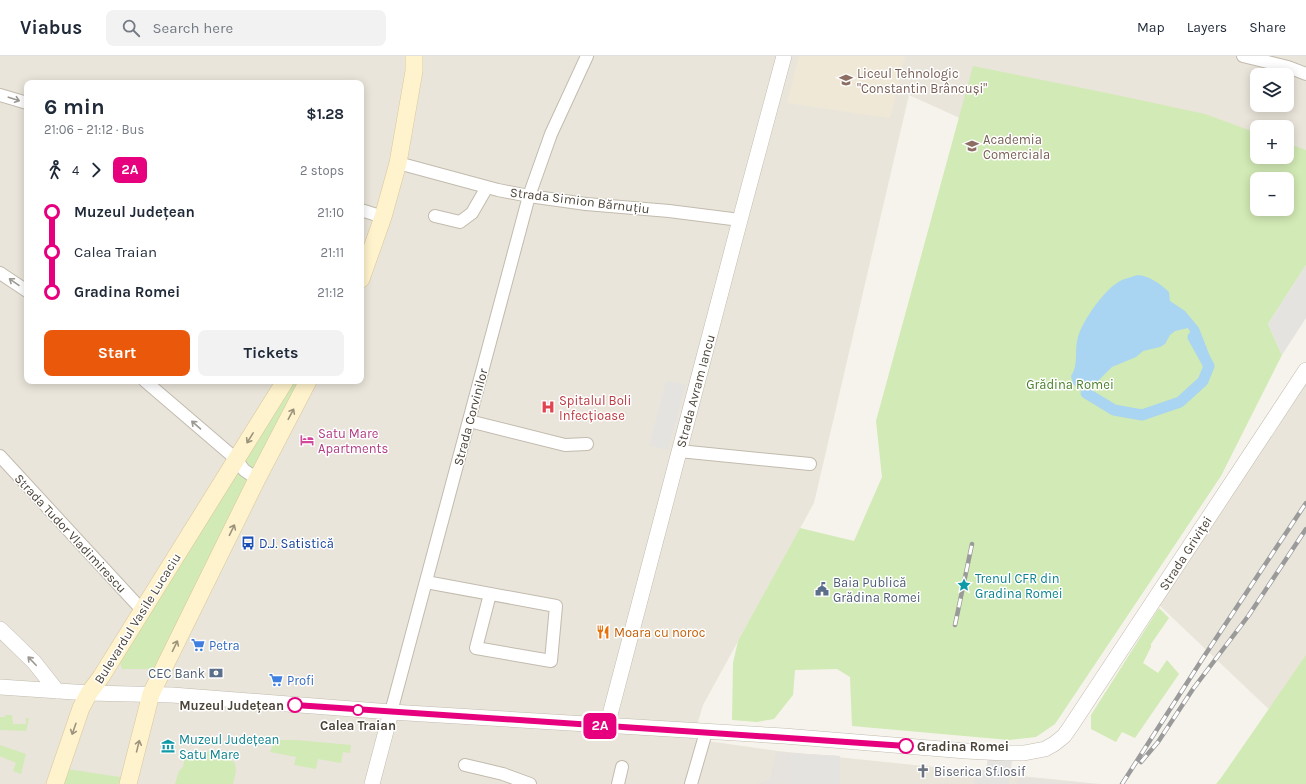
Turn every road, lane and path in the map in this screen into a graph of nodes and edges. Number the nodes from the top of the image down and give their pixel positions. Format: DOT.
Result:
graph roads {
  1 [pos="414,56"];
  2 [pos="587,56"];
  3 [pos="784,56"];
  4 [pos="1243,56"];
  5 [pos="1289,62"];
  6 [pos="1306,74"];
  7 [pos="0,95"];
  8 [pos="24,102"];
  9 [pos="398,163"];
  10 [pos="487,187"];
  11 [pos="529,196"];
  12 [pos="364,211"];
  13 [pos="435,216"];
  14 [pos="383,217"];
  15 [pos="740,220"];
  16 [pos="364,247"];
  17 [pos="364,271"];
  18 [pos="0,273"];
  19 [pos="24,289"];
  20 [pos="1306,370"];
  21 [pos="148,384"];
  22 [pos="284,384"];
  23 [pos="306,384"];
  24 [pos="469,421"];
  25 [pos="587,444"];
  26 [pos="679,451"];
  27 [pos="0,456"];
  28 [pos="236,459"];
  29 [pos="810,464"];
  30 [pos="257,479"];
  31 [pos="426,582"];
  32 [pos="490,594"];
  33 [pos="142,610"];
  34 [pos="0,629"];
  35 [pos="0,687"];
  36 [pos="57,691"];
  37 [pos="89,693"];
  38 [pos="151,694"];
  39 [pos="391,712"];
  40 [pos="608,726"];
  41 [pos="706,732"];
  42 [pos="465,765"];
  43 [pos="622,767"];
  44 [pos="502,779"];
  45 [pos="55,784"];
  46 [pos="128,784"];
  47 [pos="372,784"];
  48 [pos="530,784"];
  49 [pos="618,784"];
  50 [pos="691,784"];
  1 -- 9 [label="main road"];
  2 -- 11 [label="street, Strada Corvinilor"];
  3 -- 15 [label="street, Strada Avram Iancu"];
  4 -- 5 [label="street"];
  5 -- 6 [label="street"];
  7 -- 8 [label="street, one-way"];
  9 -- 10 [label="street, Strada Simion Bărnuțiu"];
  9 -- 14 [label="main road"];
  10 -- 11 [label="street, Strada Simion Bărnuțiu"];
  10 -- 13 [label="street"];
  11 -- 15 [label="street, Strada Simion Bărnuțiu"];
  11 -- 24 [label="street, Strada Corvinilor"];
  12 -- 14 [label="street"];
  14 -- 16 [label="main road"];
  14 -- 17 [label="main road"];
  15 -- 26 [label="street, Strada Avram Iancu"];
  19 -- 18 [label="street, one-way"];
  20 -- 41 [label="street, Strada Griviței"];
  28 -- 21 [label="street, one-way"];
  22 -- 28 [label="main road, Bulevardul Vasile Lucaciu, one-way"];
  30 -- 23 [label="main road, one-way"];
  24 -- 25 [label="street"];
  24 -- 31 [label="street, Strada Corvinilor"];
  26 -- 29 [label="street"];
  26 -- 40 [label="street, Strada Avram Iancu"];
  27 -- 33 [label="street, Strada Tudor Vladimirescu"];
  28 -- 30 [label="street"];
  28 -- 33 [label="main road, Bulevardul Vasile Lucaciu"];
  38 -- 30 [label="main road, one-way"];
  31 -- 32 [label="street"];
  31 -- 39 [label="street, Strada Corvinilor"];
  32 -- 32 [label="street"];
  33 -- 37 [label="main road, Bulevardul Vasile Lucaciu"];
  36 -- 34 [label="street, one-way"];
  35 -- 36 [label="street"];
  36 -- 37 [label="street"];
  37 -- 38 [label="street"];
  37 -- 45 [label="main road, Bulevardul Vasile Lucaciu, one-way"];
  38 -- 39 [label="street"];
  46 -- 38 [label="main road, one-way"];
  39 -- 40 [label="street"];
  39 -- 47 [label="street, Strada Corvinilor"];
  40 -- 41 [label="street"];
  41 -- 50 [label="street"];
  42 -- 44 [label="street"];
  43 -- 49 [label="street"];
  44 -- 48 [label="street"];
}
